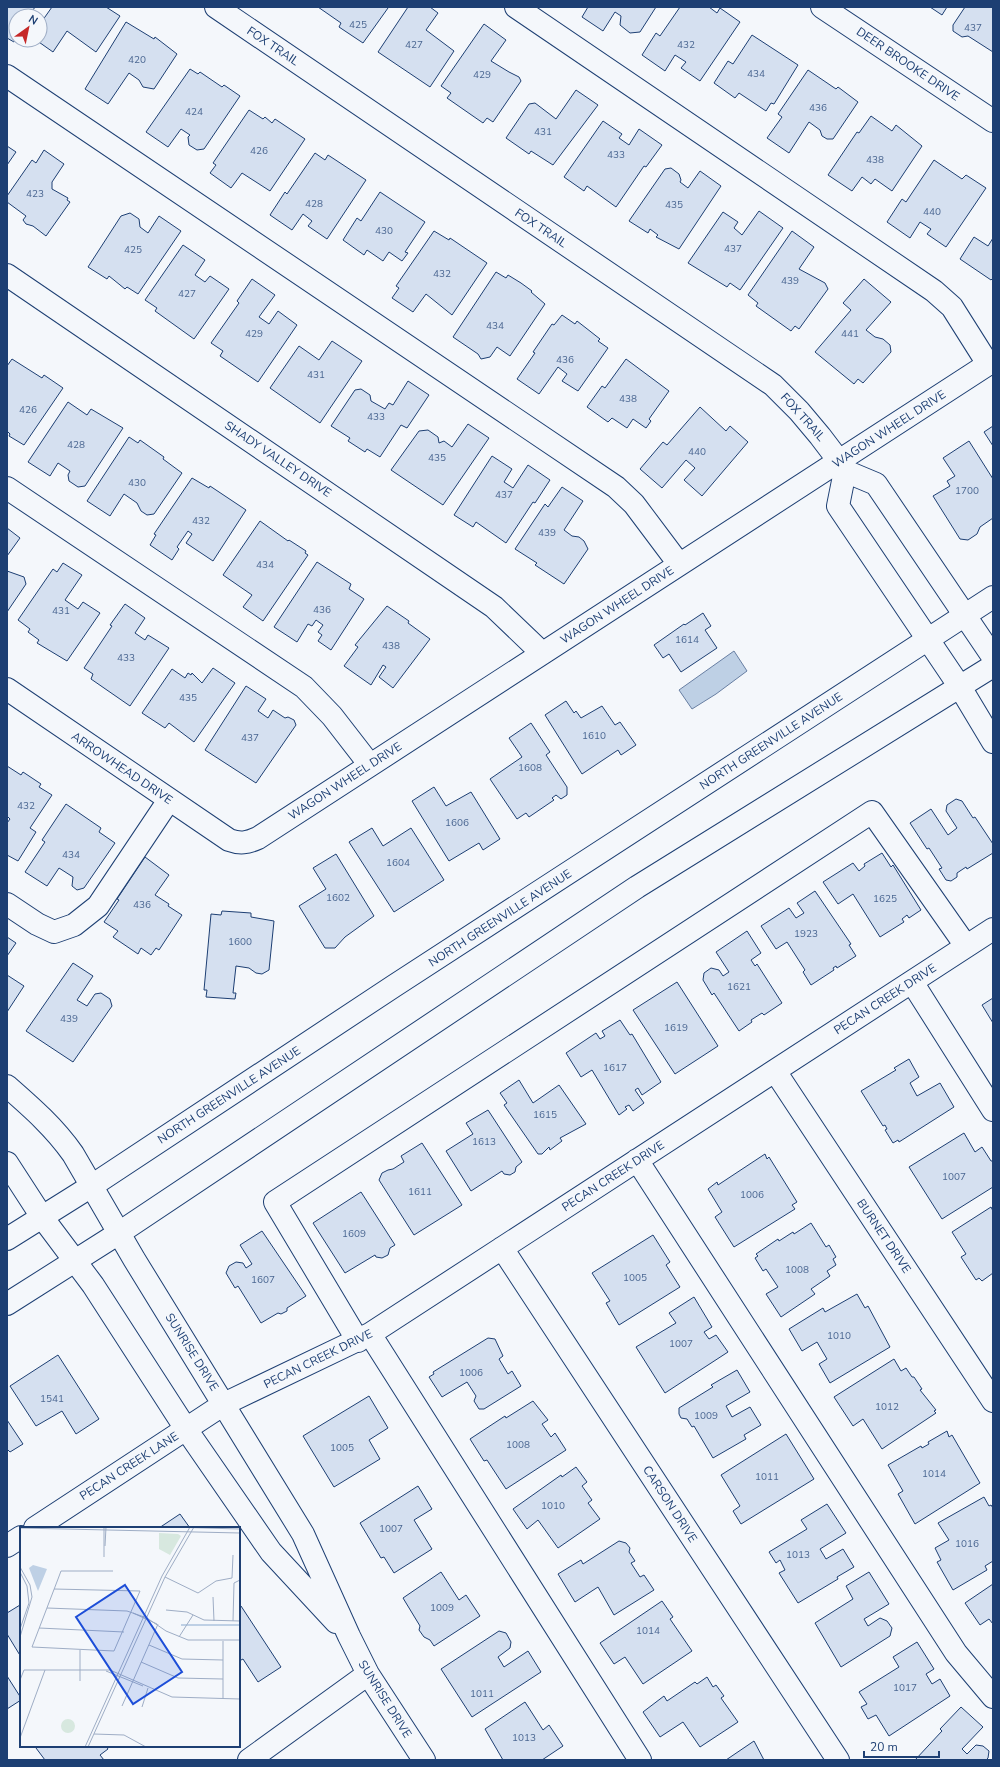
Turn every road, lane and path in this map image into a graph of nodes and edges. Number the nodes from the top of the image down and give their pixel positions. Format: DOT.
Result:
graph roads {
  1 [pos="216,7"];
  2 [pos="516,7"];
  3 [pos="822,7"];
  4 [pos="7,76"];
  5 [pos="992,118"];
  6 [pos="7,275"];
  7 [pos="991,363"];
  8 [pos="842,466"];
  9 [pos="7,488"];
  10 [pos="679,564"];
  11 [pos="993,597"];
  12 [pos="966,614"];
  13 [pos="928,638"];
  14 [pos="542,653"];
  15 [pos="993,657"];
  16 [pos="993,666"];
  17 [pos="960,687"];
  18 [pos="7,689"];
  19 [pos="993,742"];
  20 [pos="370,765"];
  21 [pos="169,800"];
  22 [pos="238,843"];
  23 [pos="7,904"];
  24 [pos="993,929"];
  25 [pos="966,946"];
  26 [pos="912,982"];
  27 [pos="775,1071"];
  28 [pos="7,1086"];
  29 [pos="993,1110"];
  30 [pos="637,1160"];
  31 [pos="7,1163"];
  32 [pos="90,1187"];
  33 [pos="42,1217"];
  34 [pos="119,1233"];
  35 [pos="7,1239"];
  36 [pos="502,1248"];
  37 [pos="74,1262"];
  38 [pos="7,1304"];
  39 [pos="364,1338"];
  40 [pos="993,1401"];
  41 [pos="224,1404"];
  42 [pos="186,1429"];
  43 [pos="37,1527"];
  44 [pos="20,1538"];
  45 [pos="7,1546"];
  46 [pos="349,1636"];
  47 [pos="368,1674"];
  48 [pos="993,1697"];
  49 [pos="249,1760"];
  50 [pos="424,1760"];
  51 [pos="640,1760"];
  52 [pos="838,1760"];
  1 -- 8 [label="street, FOX TRAIL"];
  2 -- 7 [label="street"];
  3 -- 5 [label="street, DEER BROOKE DRIVE"];
  4 -- 10 [label="street"];
  6 -- 14 [label="street, SHADY VALLEY DRIVE"];
  7 -- 8 [label="street, WAGON WHEEL DRIVE"];
  8 -- 10 [label="street, WAGON WHEEL DRIVE"];
  8 -- 12 [label="street, FOX TRAIL"];
  8 -- 13 [label="street"];
  9 -- 20 [label="street"];
  10 -- 14 [label="street, WAGON WHEEL DRIVE"];
  11 -- 12 [label="street, NORTH GREENVILLE AVENUE"];
  12 -- 13 [label="street, NORTH GREENVILLE AVENUE"];
  12 -- 15 [label="street, FOX TRAIL"];
  13 -- 17 [label="street"];
  13 -- 32 [label="street, NORTH GREENVILLE AVENUE"];
  14 -- 20 [label="street, WAGON WHEEL DRIVE"];
  16 -- 17 [label="street"];
  17 -- 19 [label="street"];
  17 -- 34 [label="street"];
  18 -- 21 [label="street, ARROWHEAD DRIVE"];
  20 -- 22 [label="street, WAGON WHEEL DRIVE"];
  21 -- 22 [label="street, ARROWHEAD DRIVE"];
  21 -- 23 [label="street"];
  24 -- 25 [label="street, PECAN CREEK DRIVE"];
  25 -- 26 [label="street, PECAN CREEK DRIVE"];
  25 -- 39 [label="street"];
  26 -- 27 [label="street, PECAN CREEK DRIVE"];
  26 -- 29 [label="street"];
  27 -- 30 [label="street, PECAN CREEK DRIVE"];
  27 -- 40 [label="street, BURNET DRIVE"];
  28 -- 32 [label="street, SUNRISE DRIVE"];
  30 -- 36 [label="street, PECAN CREEK DRIVE"];
  30 -- 48 [label="street"];
  31 -- 33 [label="street, SUNRISE DRIVE"];
  32 -- 33 [label="street, NORTH GREENVILLE AVENUE"];
  32 -- 34 [label="street, SUNRISE DRIVE"];
  33 -- 35 [label="street, NORTH GREENVILLE AVENUE"];
  33 -- 37 [label="street, SUNRISE DRIVE"];
  34 -- 37 [label="street"];
  34 -- 41 [label="street, SUNRISE DRIVE"];
  36 -- 39 [label="street, PECAN CREEK DRIVE"];
  36 -- 52 [label="street, CARSON DRIVE"];
  37 -- 38 [label="street"];
  37 -- 42 [label="street, SUNRISE DRIVE"];
  39 -- 41 [label="street, PECAN CREEK DRIVE"];
  39 -- 51 [label="street"];
  41 -- 42 [label="street, PECAN CREEK LANE"];
  41 -- 46 [label="street, SUNRISE DRIVE"];
  42 -- 43 [label="street, PECAN CREEK LANE"];
  42 -- 46 [label="street, SUNRISE DRIVE"];
  44 -- 45 [label="street"];
  46 -- 47 [label="street, SUNRISE DRIVE"];
  47 -- 49 [label="street"];
  47 -- 50 [label="street, SUNRISE DRIVE"];
}
